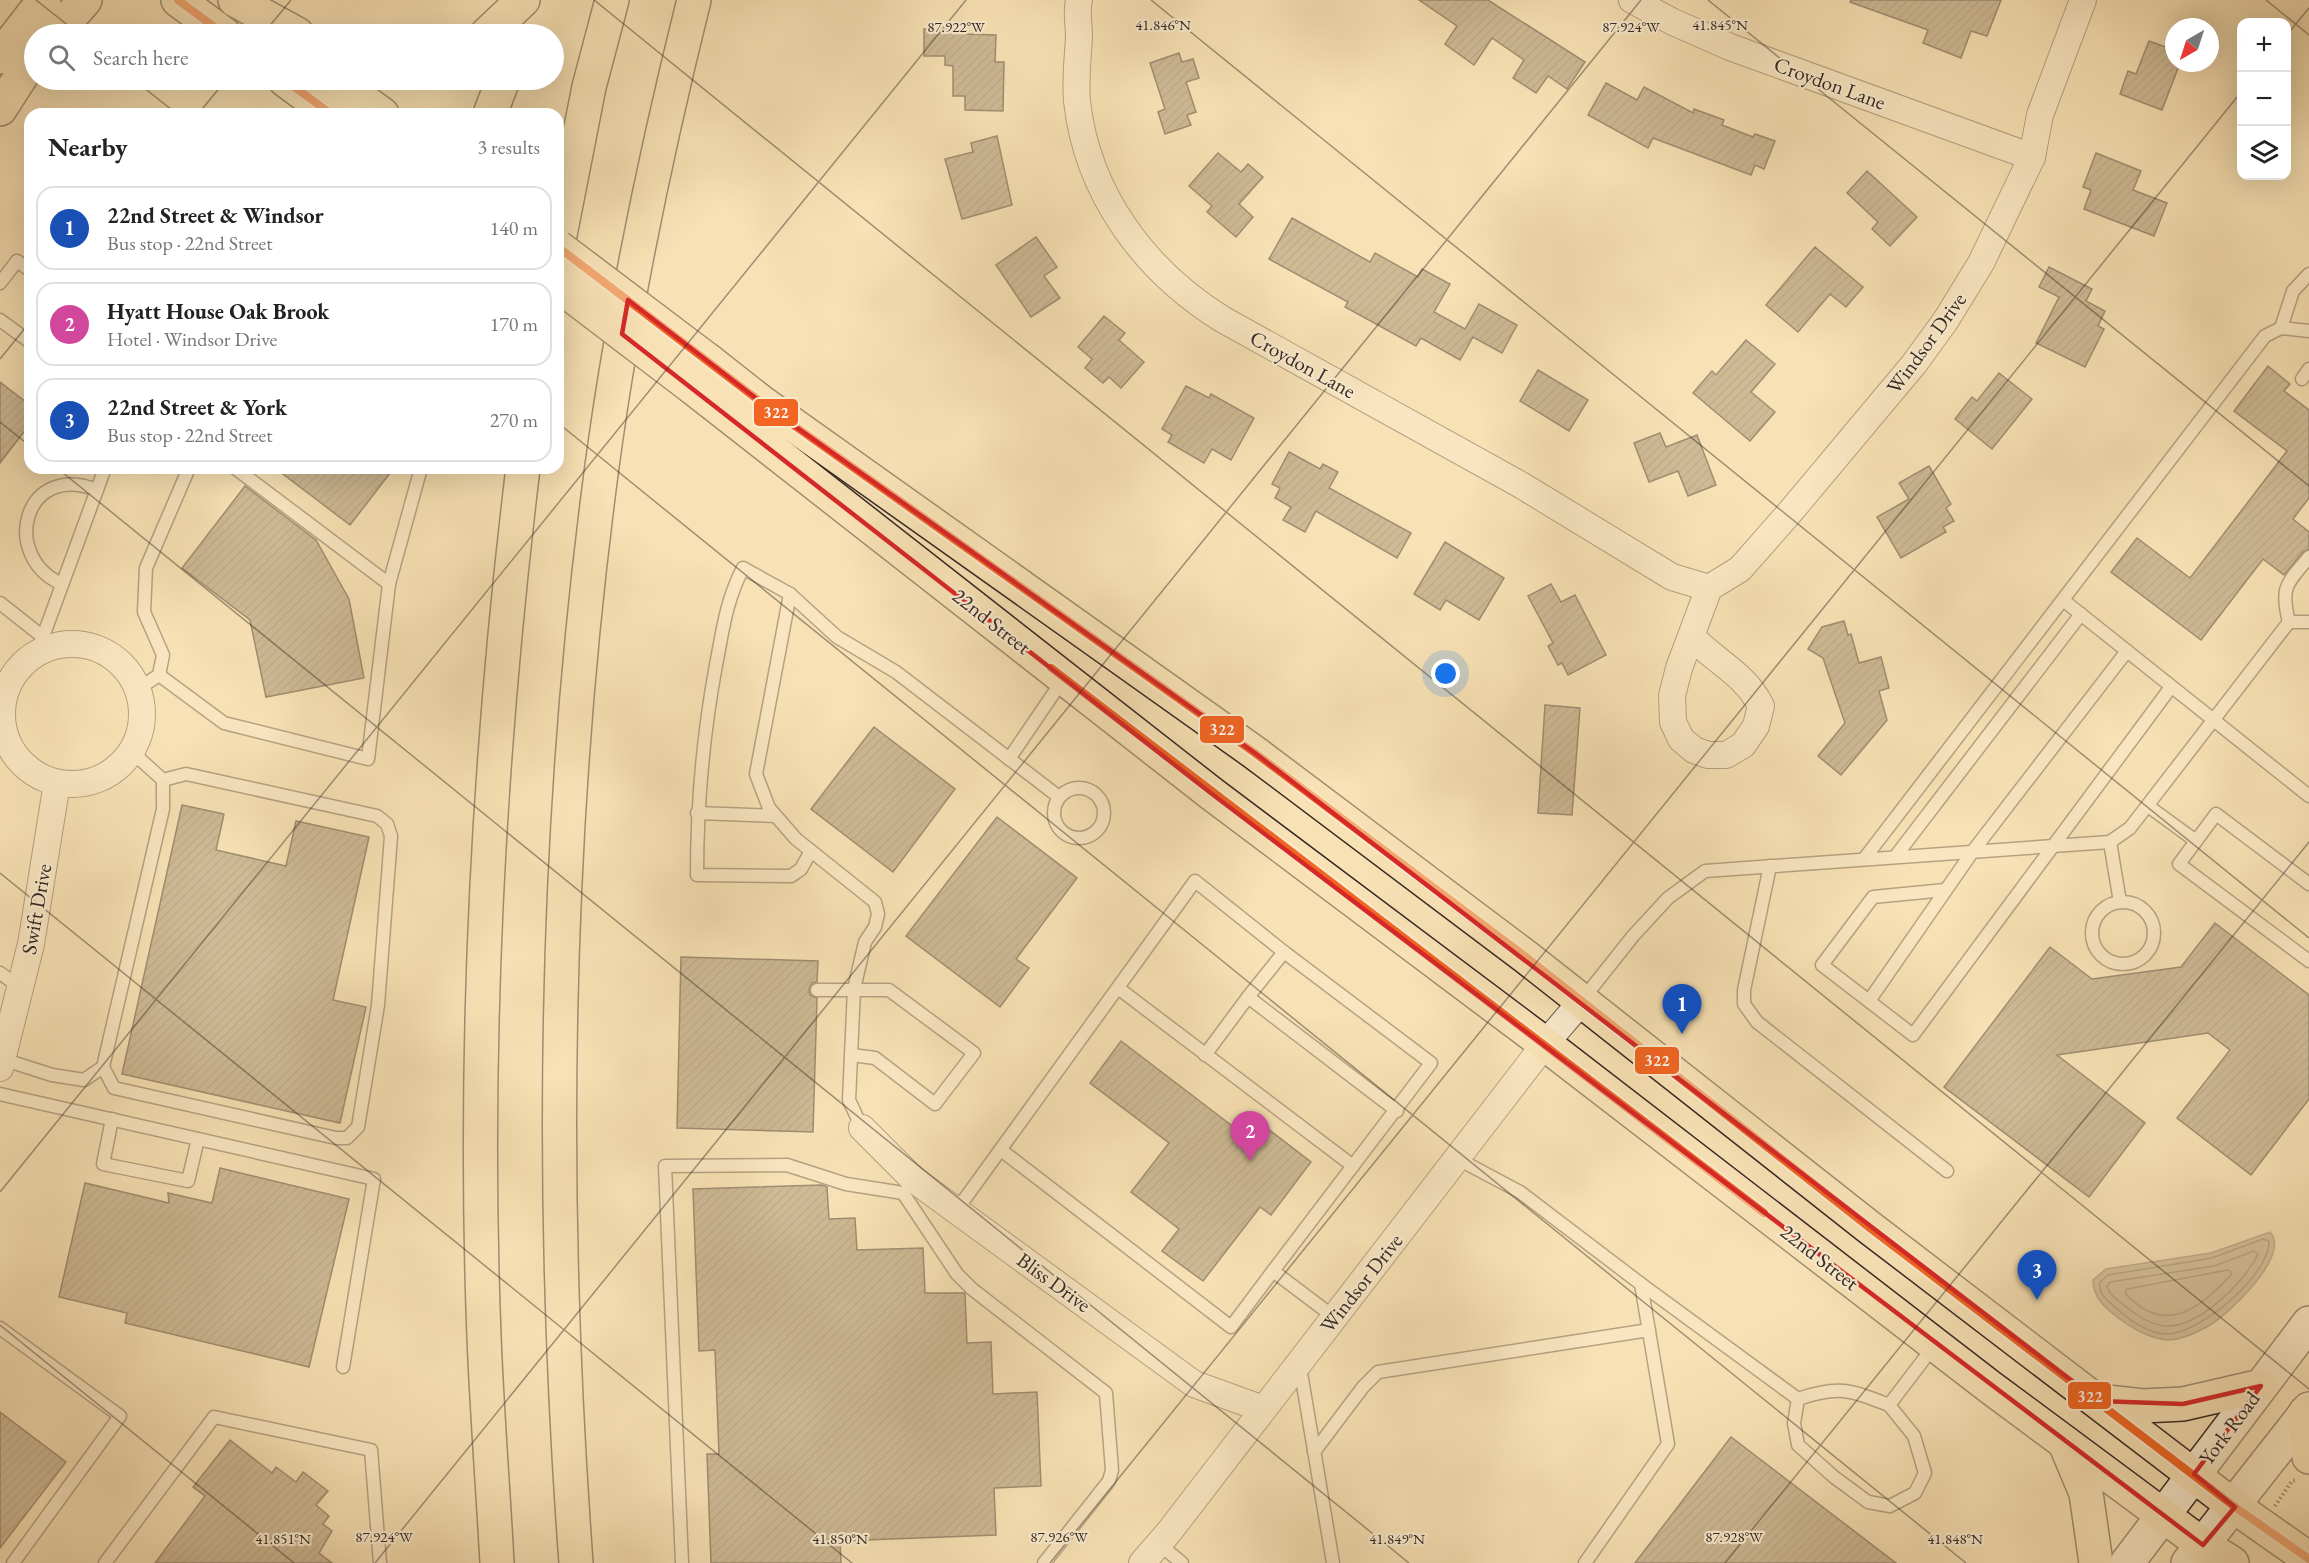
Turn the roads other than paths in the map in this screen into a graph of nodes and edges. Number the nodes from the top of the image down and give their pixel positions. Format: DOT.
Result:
graph roads {
  1 [pos="44,0"];
  2 [pos="71,0"];
  3 [pos="85,0"];
  4 [pos="178,0"];
  5 [pos="229,0"];
  6 [pos="235,0"];
  7 [pos="523,0"];
  8 [pos="534,0"];
  9 [pos="612,0"];
  10 [pos="694,0"];
  11 [pos="1078,0"];
  12 [pos="1632,0"];
  13 [pos="2084,0"];
  14 [pos="36,24"];
  15 [pos="55,24"];
  16 [pos="64,24"];
  17 [pos="210,24"];
  18 [pos="261,24"];
  19 [pos="279,24"];
  20 [pos="498,24"];
  21 [pos="525,24"];
  22 [pos="22,63"];
  23 [pos="299,90"];
  24 [pos="349,90"];
  25 [pos="499,90"];
  26 [pos="323,108"];
  27 [pos="373,108"];
  28 [pos="492,108"];
  29 [pos="0,109"];
  30 [pos="2032,157"];
  31 [pos="564,216"];
  32 [pos="564,251"];
  33 [pos="24,266"];
  34 [pos="2309,274"];
  35 [pos="0,283"];
  36 [pos="564,289"];
  37 [pos="0,320"];
  38 [pos="2281,328"];
  39 [pos="2309,331"];
  40 [pos="24,338"];
  41 [pos="700,374"];
  42 [pos="103,474"];
  43 [pos="186,474"];
  44 [pos="243,474"];
  45 [pos="419,474"];
  46 [pos="522,474"];
  47 [pos="97,490"];
  48 [pos="2309,557"];
  49 [pos="62,584"];
  50 [pos="389,584"];
  51 [pos="1709,588"];
  52 [pos="790,594"];
  53 [pos="2063,600"];
  54 [pos="0,603"];
  55 [pos="2081,614"];
  56 [pos="2289,622"];
  57 [pos="2309,622"];
  58 [pos="1692,637"];
  59 [pos="40,645"];
  60 [pos="2127,651"];
  61 [pos="159,675"];
  62 [pos="1064,678"];
  63 [pos="4,682"];
  64 [pos="2171,687"];
  65 [pos="138,689"];
  66 [pos="2213,721"];
  67 [pos="132,752"];
  68 [pos="1009,759"];
  69 [pos="163,780"];
  70 [pos="57,783"];
  71 [pos="2309,796"];
  72 [pos="1059,797"];
  73 [pos="2148,806"];
  74 [pos="697,813"];
  75 [pos="776,816"];
  76 [pos="2196,841"];
  77 [pos="2110,842"];
  78 [pos="2055,846"];
  79 [pos="811,851"];
  80 [pos="1973,851"];
  81 [pos="1895,857"];
  82 [pos="1864,859"];
  83 [pos="1770,866"];
  84 [pos="2309,884"];
  85 [pos="1945,890"];
  86 [pos="2120,902"];
  87 [pos="1284,952"];
  88 [pos="2309,961"];
  89 [pos="0,973"];
  90 [pos="21,988"];
  91 [pos="854,988"];
  92 [pos="1118,988"];
  93 [pos="817,990"];
  94 [pos="1248,997"];
  95 [pos="1869,1001"];
  96 [pos="1581,1002"];
  97 [pos="1545,1044"];
  98 [pos="852,1055"];
  99 [pos="1205,1055"];
  100 [pos="1,1064"];
  101 [pos="103,1067"];
  102 [pos="0,1094"];
  103 [pos="1397,1111"];
  104 [pos="112,1119"];
  105 [pos="862,1128"];
  106 [pos="198,1139"];
  107 [pos="1000,1150"];
  108 [pos="1458,1159"];
  109 [pos="1353,1166"];
  110 [pos="1947,1171"];
  111 [pos="908,1186"];
  112 [pos="956,1211"];
  113 [pos="1273,1271"];
  114 [pos="1641,1284"];
  115 [pos="1334,1317"];
  116 [pos="2309,1323"];
  117 [pos="0,1328"];
  118 [pos="1649,1330"];
  119 [pos="1935,1345"];
  120 [pos="1299,1362"];
  121 [pos="343,1367"];
  122 [pos="2261,1386"];
  123 [pos="1798,1399"];
  124 [pos="2098,1401"];
  125 [pos="1889,1405"];
  126 [pos="1263,1409"];
  127 [pos="2307,1411"];
  128 [pos="2065,1443"];
  129 [pos="1314,1452"];
  130 [pos="2304,1468"];
  131 [pos="2194,1474"];
  132 [pos="2235,1507"];
  133 [pos="2164,1514"];
  134 [pos="1150,1554"];
  135 [pos="2196,1554"];
  136 [pos="2309,1559"];
  137 [pos="12,1563"];
  138 [pos="105,1563"];
  139 [pos="380,1563"];
  140 [pos="497,1563"];
  141 [pos="576,1563"];
  142 [pos="682,1563"];
  143 [pos="1044,1563"];
  144 [pos="1182,1563"];
  145 [pos="1333,1563"];
  146 [pos="1585,1563"];
  147 [pos="2097,1563"];
  148 [pos="2127,1563"];
  149 [pos="2232,1563"];
  1 -- 14 [label="main road"];
  2 -- 15 [label="main road"];
  3 -- 16 [label="main road"];
  4 -- 17 [label="main road"];
  5 -- 18 [label="main road"];
  6 -- 19 [label="main road"];
  7 -- 20 [label="main road"];
  8 -- 21 [label="main road"];
  9 -- 31 [label="main road"];
  10 -- 141 [label="main road"];
  11 -- 51 [label="street, Croydon Lane"];
  12 -- 30 [label="street, Croydon Lane"];
  13 -- 30 [label="street, Windsor Drive"];
  22 -- 29 [label="main road"];
  23 -- 26 [label="main road"];
  24 -- 27 [label="main road"];
  25 -- 28 [label="main road"];
  30 -- 51 [label="street, Windsor Drive"];
  32 -- 41 [label="main road, 22nd Street, bridge"];
  33 -- 35 [label="lane"];
  34 -- 38 [label="lane"];
  36 -- 41 [label="main road, 22nd Street, bridge"];
  37 -- 40 [label="lane"];
  38 -- 39 [label="lane"];
  38 -- 53 [label="lane"];
  41 -- 62 [label="main road, 22nd Street"];
  41 -- 96 [label="main road, 22nd Street"];
  42 -- 47 [label="lane"];
  43 -- 61 [label="lane"];
  44 -- 50 [label="lane"];
  45 -- 50 [label="lane"];
  46 -- 140 [label="main road"];
  47 -- 49 [label="lane"];
  47 -- 49 [label="lane"];
  48 -- 56 [label="lane"];
  49 -- 59 [label="lane"];
  50 -- 61 [label="lane"];
  51 -- 58 [label="street"];
  52 -- 68 [label="lane"];
  52 -- 74 [label="lane"];
  52 -- 75 [label="lane"];
  53 -- 55 [label="lane"];
  53 -- 82 [label="lane"];
  54 -- 59 [label="lane"];
  55 -- 60 [label="lane"];
  55 -- 81 [label="lane"];
  56 -- 57 [label="lane"];
  56 -- 66 [label="lane"];
  59 -- 63 [label="street"];
  59 -- 65 [label="street"];
  60 -- 64 [label="lane"];
  60 -- 80 [label="lane"];
  61 -- 65 [label="lane"];
  62 -- 68 [label="lane"];
  62 -- 97 [label="main road, 22nd Street"];
  63 -- 70 [label="street"];
  64 -- 66 [label="lane"];
  64 -- 78 [label="lane"];
  65 -- 67 [label="street"];
  66 -- 71 [label="lane"];
  66 -- 73 [label="lane"];
  67 -- 69 [label="lane"];
  67 -- 70 [label="street"];
  68 -- 72 [label="lane"];
  69 -- 101 [label="lane"];
  69 -- 101 [label="lane"];
  70 -- 90 [label="street, Swift Drive"];
  72 -- 72 [label="lane"];
  73 -- 76 [label="lane"];
  73 -- 77 [label="lane"];
  74 -- 75 [label="lane"];
  74 -- 79 [label="lane"];
  75 -- 79 [label="lane"];
  76 -- 84 [label="lane"];
  76 -- 88 [label="lane"];
  77 -- 78 [label="lane"];
  77 -- 86 [label="lane"];
  78 -- 80 [label="lane"];
  78 -- 95 [label="lane"];
  79 -- 91 [label="lane"];
  80 -- 81 [label="lane"];
  80 -- 85 [label="lane"];
  81 -- 82 [label="lane"];
  82 -- 83 [label="lane"];
  83 -- 96 [label="lane"];
  83 -- 110 [label="lane"];
  85 -- 95 [label="lane"];
  85 -- 95 [label="lane"];
  86 -- 86 [label="lane"];
  87 -- 92 [label="lane"];
  87 -- 94 [label="lane"];
  87 -- 103 [label="lane"];
  89 -- 90 [label="lane"];
  90 -- 100 [label="street, Swift Drive"];
  91 -- 93 [label="lane"];
  91 -- 98 [label="lane"];
  91 -- 98 [label="lane"];
  92 -- 99 [label="lane"];
  92 -- 107 [label="lane"];
  94 -- 99 [label="lane"];
  94 -- 103 [label="lane"];
  96 -- 97 [label="street, Windsor Drive"];
  96 -- 124 [label="main road, 22nd Street"];
  97 -- 108 [label="street, Windsor Drive"];
  97 -- 119 [label="main road, 22nd Street"];
  98 -- 105 [label="lane"];
  99 -- 109 [label="lane"];
  100 -- 101 [label="lane"];
  102 -- 104 [label="lane"];
  103 -- 109 [label="lane"];
  104 -- 106 [label="lane"];
  104 -- 106 [label="lane"];
  105 -- 111 [label="street, Bliss Drive"];
  106 -- 121 [label="lane"];
  107 -- 112 [label="lane"];
  107 -- 113 [label="lane"];
  108 -- 114 [label="lane"];
  108 -- 115 [label="street, Windsor Drive"];
  109 -- 113 [label="lane"];
  111 -- 112 [label="street, Bliss Drive"];
  111 -- 142 [label="lane"];
  111 -- 143 [label="lane"];
  112 -- 126 [label="street, Bliss Drive"];
  113 -- 115 [label="lane"];
  114 -- 118 [label="lane"];
  114 -- 123 [label="lane"];
  115 -- 120 [label="street, Windsor Drive"];
  116 -- 122 [label="main road, York Road"];
  117 -- 137 [label="lane"];
  118 -- 129 [label="lane"];
  118 -- 146 [label="lane"];
  119 -- 125 [label="lane"];
  119 -- 128 [label="main road, 22nd Street"];
  120 -- 126 [label="street, Windsor Drive"];
  120 -- 129 [label="lane"];
  122 -- 124 [label="main road"];
  122 -- 131 [label="main road, York Road"];
  123 -- 125 [label="lane"];
  123 -- 125 [label="lane"];
  124 -- 131 [label="main road, 22nd Street"];
  126 -- 134 [label="street, Windsor Drive"];
  127 -- 130 [label="main road"];
  127 -- 132 [label="main road"];
  128 -- 133 [label="main road, 22nd Street"];
  128 -- 147 [label="main road"];
  129 -- 145 [label="lane"];
  131 -- 132 [label="main road, 22nd Street"];
  131 -- 133 [label="main road, York Road"];
  132 -- 135 [label="main road"];
  132 -- 136 [label="main road, 22nd Street"];
  133 -- 135 [label="main road, 22nd Street"];
  133 -- 148 [label="main road, York Road"];
  134 -- 144 [label="lane"];
  135 -- 149 [label="main road, 22nd Street"];
  138 -- 139 [label="lane"];
}
